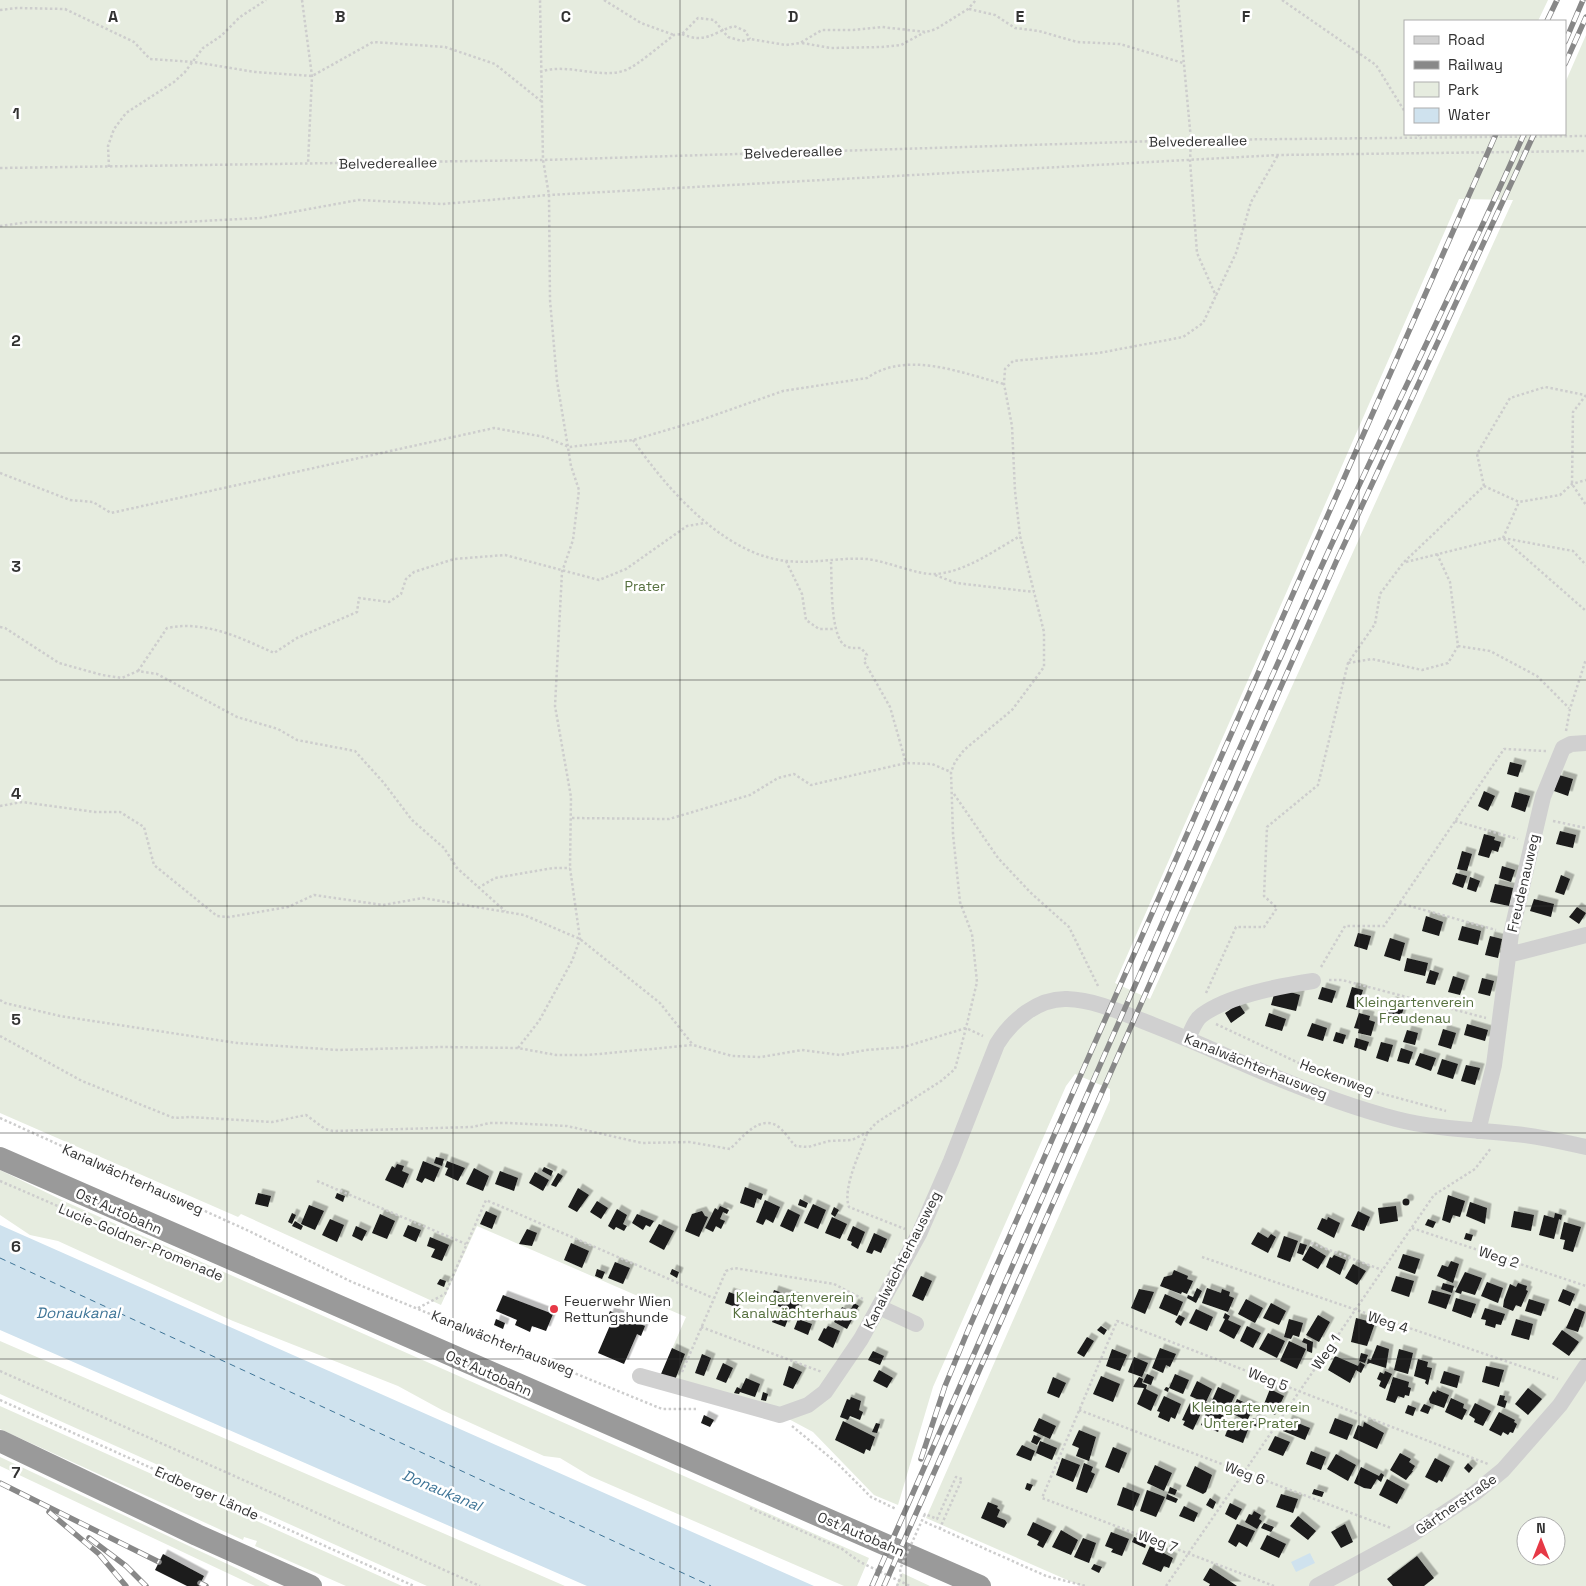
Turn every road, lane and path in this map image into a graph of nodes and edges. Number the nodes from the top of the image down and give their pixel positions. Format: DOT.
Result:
graph roads {
  1 [pos="266,0"];
  2 [pos="302,0"];
  3 [pos="540,0"];
  4 [pos="604,0"];
  5 [pos="976,0"];
  6 [pos="1178,0"];
  7 [pos="1282,0"];
  8 [pos="968,9"];
  9 [pos="0,10"];
  10 [pos="722,30"];
  11 [pos="926,32"];
  12 [pos="682,34"];
  13 [pos="674,35"];
  14 [pos="750,40"];
  15 [pos="800,43"];
  16 [pos="194,62"];
  17 [pos="1183,63"];
  18 [pos="540,72"];
  19 [pos="312,76"];
  20 [pos="541,101"];
  21 [pos="1404,110"];
  22 [pos="1419,135"];
  23 [pos="1586,136"];
  24 [pos="1421,139"];
  25 [pos="1191,140"];
  26 [pos="1586,151"];
  27 [pos="1278,155"];
  28 [pos="543,160"];
  29 [pos="1190,161"];
  30 [pos="308,164"];
  31 [pos="109,167"];
  32 [pos="0,168"];
  33 [pos="550,195"];
  34 [pos="0,226"];
  35 [pos="1216,296"];
  36 [pos="1004,384"];
  37 [pos="1586,395"];
  38 [pos="633,440"];
  39 [pos="569,447"];
  40 [pos="0,473"];
  41 [pos="1586,480"];
  42 [pos="1572,484"];
  43 [pos="1484,486"];
  44 [pos="1519,502"];
  45 [pos="1586,505"];
  46 [pos="705,523"];
  47 [pos="1020,536"];
  48 [pos="1503,538"];
  49 [pos="1437,554"];
  50 [pos="786,561"];
  51 [pos="831,561"];
  52 [pos="1404,562"];
  53 [pos="1586,565"];
  54 [pos="562,572"];
  55 [pos="933,574"];
  56 [pos="1034,592"];
  57 [pos="1586,612"];
  58 [pos="0,627"];
  59 [pos="835,629"];
  60 [pos="1458,646"];
  61 [pos="1586,659"];
  62 [pos="1348,663"];
  63 [pos="138,671"];
  64 [pos="1570,709"];
  65 [pos="1586,744"];
  66 [pos="1563,748"];
  67 [pos="906,763"];
  68 [pos="951,772"];
  69 [pos="954,794"];
  70 [pos="0,806"];
  71 [pos="572,818"];
  72 [pos="1538,818"];
  73 [pos="1455,821"];
  74 [pos="1586,828"];
  75 [pos="1531,843"];
  76 [pos="570,868"];
  77 [pos="478,888"];
  78 [pos="1399,903"];
  79 [pos="506,912"];
  80 [pos="1511,934"];
  81 [pos="1586,935"];
  82 [pos="580,939"];
  83 [pos="1508,955"];
  84 [pos="1312,981"];
  85 [pos="0,1000"];
  86 [pos="1101,1004"];
  87 [pos="1204,1014"];
  88 [pos="1500,1022"];
  89 [pos="966,1028"];
  90 [pos="0,1036"];
  91 [pos="1188,1038"];
  92 [pos="997,1044"];
  93 [pos="693,1045"];
  94 [pos="518,1048"];
  95 [pos="1453,1112"];
  96 [pos="0,1118"];
  97 [pos="1478,1131"];
  98 [pos="868,1132"];
  99 [pos="1502,1133"];
  100 [pos="1586,1147"];
  101 [pos="0,1158"];
  102 [pos="0,1181"];
  103 [pos="316,1181"];
  104 [pos="326,1183"];
  105 [pos="1411,1228"];
  106 [pos="919,1234"];
  107 [pos="466,1244"];
  108 [pos="1311,1244"];
  109 [pos="1202,1258"];
  110 [pos="183,1260"];
  111 [pos="1382,1270"];
  112 [pos="1586,1286"];
  113 [pos="713,1298"];
  114 [pos="879,1307"];
  115 [pos="418,1308"];
  116 [pos="1355,1311"];
  117 [pos="916,1324"];
  118 [pos="702,1327"];
  119 [pos="1586,1366"];
  120 [pos="814,1369"];
  121 [pos="0,1371"];
  122 [pos="640,1376"];
  123 [pos="1575,1384"];
  124 [pos="679,1388"];
  125 [pos="1299,1391"];
  126 [pos="0,1400"];
  127 [pos="701,1409"];
  128 [pos="1079,1410"];
  129 [pos="780,1416"];
  130 [pos="0,1440"];
  131 [pos="1503,1470"];
  132 [pos="1243,1472"];
  133 [pos="896,1509"];
  134 [pos="925,1522"];
  135 [pos="940,1528"];
  136 [pos="197,1535"];
  137 [pos="1411,1535"];
  138 [pos="1189,1552"];
  139 [pos="283,1586"];
  140 [pos="310,1586"];
  141 [pos="414,1586"];
  142 [pos="480,1586"];
  143 [pos="897,1586"];
  144 [pos="980,1586"];
  145 [pos="1086,1586"];
  146 [pos="1166,1586"];
  147 [pos="1274,1586"];
  148 [pos="1317,1586"];
  1 -- 16 [label="path"];
  2 -- 19 [label="path"];
  3 -- 18 [label="path"];
  4 -- 13 [label="path"];
  5 -- 8 [label="path"];
  6 -- 17 [label="path"];
  7 -- 21 [label="path"];
  8 -- 11 [label="path"];
  8 -- 17 [label="path"];
  9 -- 16 [label="path"];
  10 -- 12 [label="path"];
  10 -- 12 [label="path"];
  10 -- 14 [label="path"];
  10 -- 14 [label="path"];
  11 -- 15 [label="path"];
  11 -- 15 [label="path"];
  12 -- 13 [label="path"];
  13 -- 18 [label="path"];
  14 -- 15 [label="path"];
  16 -- 19 [label="path"];
  16 -- 31 [label="path"];
  17 -- 25 [label="path"];
  18 -- 20 [label="path"];
  19 -- 20 [label="path"];
  19 -- 30 [label="path"];
  20 -- 28 [label="path"];
  22 -- 24 [label="path"];
  23 -- 24 [label="path, Belvedereallee"];
  24 -- 25 [label="path, Belvedereallee"];
  25 -- 28 [label="path, Belvedereallee"];
  25 -- 29 [label="path"];
  26 -- 27 [label="path"];
  27 -- 29 [label="path"];
  27 -- 35 [label="path"];
  28 -- 30 [label="path, Belvedereallee"];
  28 -- 33 [label="path"];
  29 -- 33 [label="path"];
  29 -- 35 [label="path"];
  30 -- 31 [label="path, Belvedereallee"];
  31 -- 32 [label="path, Belvedereallee"];
  33 -- 34 [label="path"];
  33 -- 39 [label="path"];
  35 -- 36 [label="path"];
  36 -- 38 [label="path"];
  36 -- 47 [label="path"];
  37 -- 42 [label="path"];
  37 -- 43 [label="path"];
  38 -- 39 [label="path"];
  38 -- 46 [label="path"];
  39 -- 40 [label="path"];
  39 -- 54 [label="path"];
  41 -- 42 [label="path"];
  42 -- 44 [label="path"];
  42 -- 45 [label="path"];
  43 -- 44 [label="path"];
  43 -- 52 [label="path"];
  44 -- 48 [label="path"];
  46 -- 50 [label="path"];
  46 -- 54 [label="path"];
  47 -- 55 [label="path"];
  47 -- 56 [label="path"];
  48 -- 49 [label="path"];
  48 -- 53 [label="path"];
  48 -- 57 [label="path"];
  49 -- 52 [label="path"];
  49 -- 60 [label="path"];
  50 -- 51 [label="path"];
  50 -- 59 [label="path"];
  51 -- 55 [label="path"];
  51 -- 59 [label="path"];
  52 -- 62 [label="path"];
  54 -- 63 [label="path"];
  54 -- 71 [label="path"];
  55 -- 56 [label="path"];
  56 -- 68 [label="path"];
  58 -- 63 [label="path"];
  59 -- 67 [label="path"];
  60 -- 62 [label="path"];
  60 -- 64 [label="path"];
  61 -- 64 [label="path"];
  62 -- 87 [label="path"];
  63 -- 77 [label="path"];
  64 -- 66 [label="path"];
  65 -- 66 [label="street"];
  66 -- 72 [label="street, Freudenauweg"];
  66 -- 73 [label="path"];
  67 -- 68 [label="path"];
  67 -- 71 [label="path"];
  68 -- 69 [label="path"];
  69 -- 86 [label="path"];
  69 -- 89 [label="path"];
  70 -- 79 [label="path"];
  71 -- 76 [label="path"];
  72 -- 74 [label="path"];
  72 -- 75 [label="street, Freudenauweg"];
  73 -- 75 [label="path"];
  73 -- 78 [label="path"];
  75 -- 80 [label="street, Freudenauweg"];
  76 -- 77 [label="path"];
  76 -- 82 [label="path"];
  77 -- 79 [label="path"];
  78 -- 80 [label="path"];
  78 -- 84 [label="path"];
  79 -- 82 [label="path"];
  80 -- 83 [label="street, Freudenauweg"];
  81 -- 83 [label="street"];
  82 -- 93 [label="path"];
  82 -- 94 [label="path"];
  83 -- 88 [label="street, Freudenauweg"];
  84 -- 87 [label="street"];
  84 -- 88 [label="path"];
  85 -- 94 [label="path"];
  86 -- 91 [label="street, Kanalwächterhausweg"];
  86 -- 92 [label="street, Kanalwächterhausweg"];
  87 -- 91 [label="street"];
  87 -- 95 [label="path, Heckenweg"];
  88 -- 97 [label="street, Freudenauweg"];
  89 -- 92 [label="path"];
  89 -- 93 [label="path"];
  89 -- 98 [label="path"];
  90 -- 98 [label="path"];
  91 -- 97 [label="street, Kanalwächterhausweg"];
  92 -- 106 [label="street, Kanalwächterhausweg"];
  93 -- 94 [label="path"];
  96 -- 115 [label="path, Kanalwächterhausweg"];
  97 -- 99 [label="street, Kanalwächterhausweg"];
  98 -- 106 [label="path"];
  99 -- 100 [label="street, Kanalwächterhausweg"];
  99 -- 105 [label="path, Weg 1"];
  101 -- 144 [label="highway, Ost Autobahn"];
  102 -- 110 [label="path, Lucie-Goldner-Promenade"];
  103 -- 107 [label="path"];
  104 -- 107 [label="path"];
  105 -- 111 [label="path, Weg 1"];
  105 -- 112 [label="path, Weg 2"];
  106 -- 114 [label="street, Kanalwächterhausweg"];
  107 -- 113 [label="path"];
  107 -- 115 [label="path"];
  108 -- 111 [label="path"];
  109 -- 116 [label="path, Weg 4"];
  111 -- 116 [label="path, Weg 1"];
  113 -- 114 [label="path"];
  113 -- 118 [label="path"];
  114 -- 117 [label="street"];
  114 -- 129 [label="street, Kanalwächterhausweg"];
  115 -- 127 [label="path, Kanalwächterhausweg"];
  116 -- 123 [label="path, Weg 4"];
  116 -- 125 [label="path, Weg 1"];
  118 -- 120 [label="path"];
  118 -- 124 [label="path"];
  119 -- 123 [label="street, Gärtnerstraße"];
  121 -- 142 [label="path"];
  122 -- 124 [label="street"];
  123 -- 131 [label="street, Gärtnerstraße"];
  124 -- 129 [label="street"];
  125 -- 128 [label="path, Weg 5"];
  125 -- 131 [label="path, Weg 5"];
  125 -- 132 [label="path, Weg 1"];
  126 -- 141 [label="path, Erdberger Lände"];
  128 -- 132 [label="path, Weg 6"];
  128 -- 138 [label="path, Weg 7"];
  129 -- 133 [label="path"];
  130 -- 136 [label="highway"];
  131 -- 137 [label="street, Gärtnerstraße"];
  132 -- 137 [label="path, Weg 6"];
  132 -- 138 [label="path, Weg 1"];
  134 -- 135 [label="path"];
  135 -- 143 [label="path, bridge"];
  135 -- 145 [label="path"];
  136 -- 139 [label="highway"];
  136 -- 140 [label="highway"];
  137 -- 148 [label="street, Gärtnerstraße"];
  138 -- 146 [label="path, Weg 1"];
  138 -- 147 [label="path, Weg 7"];
}
